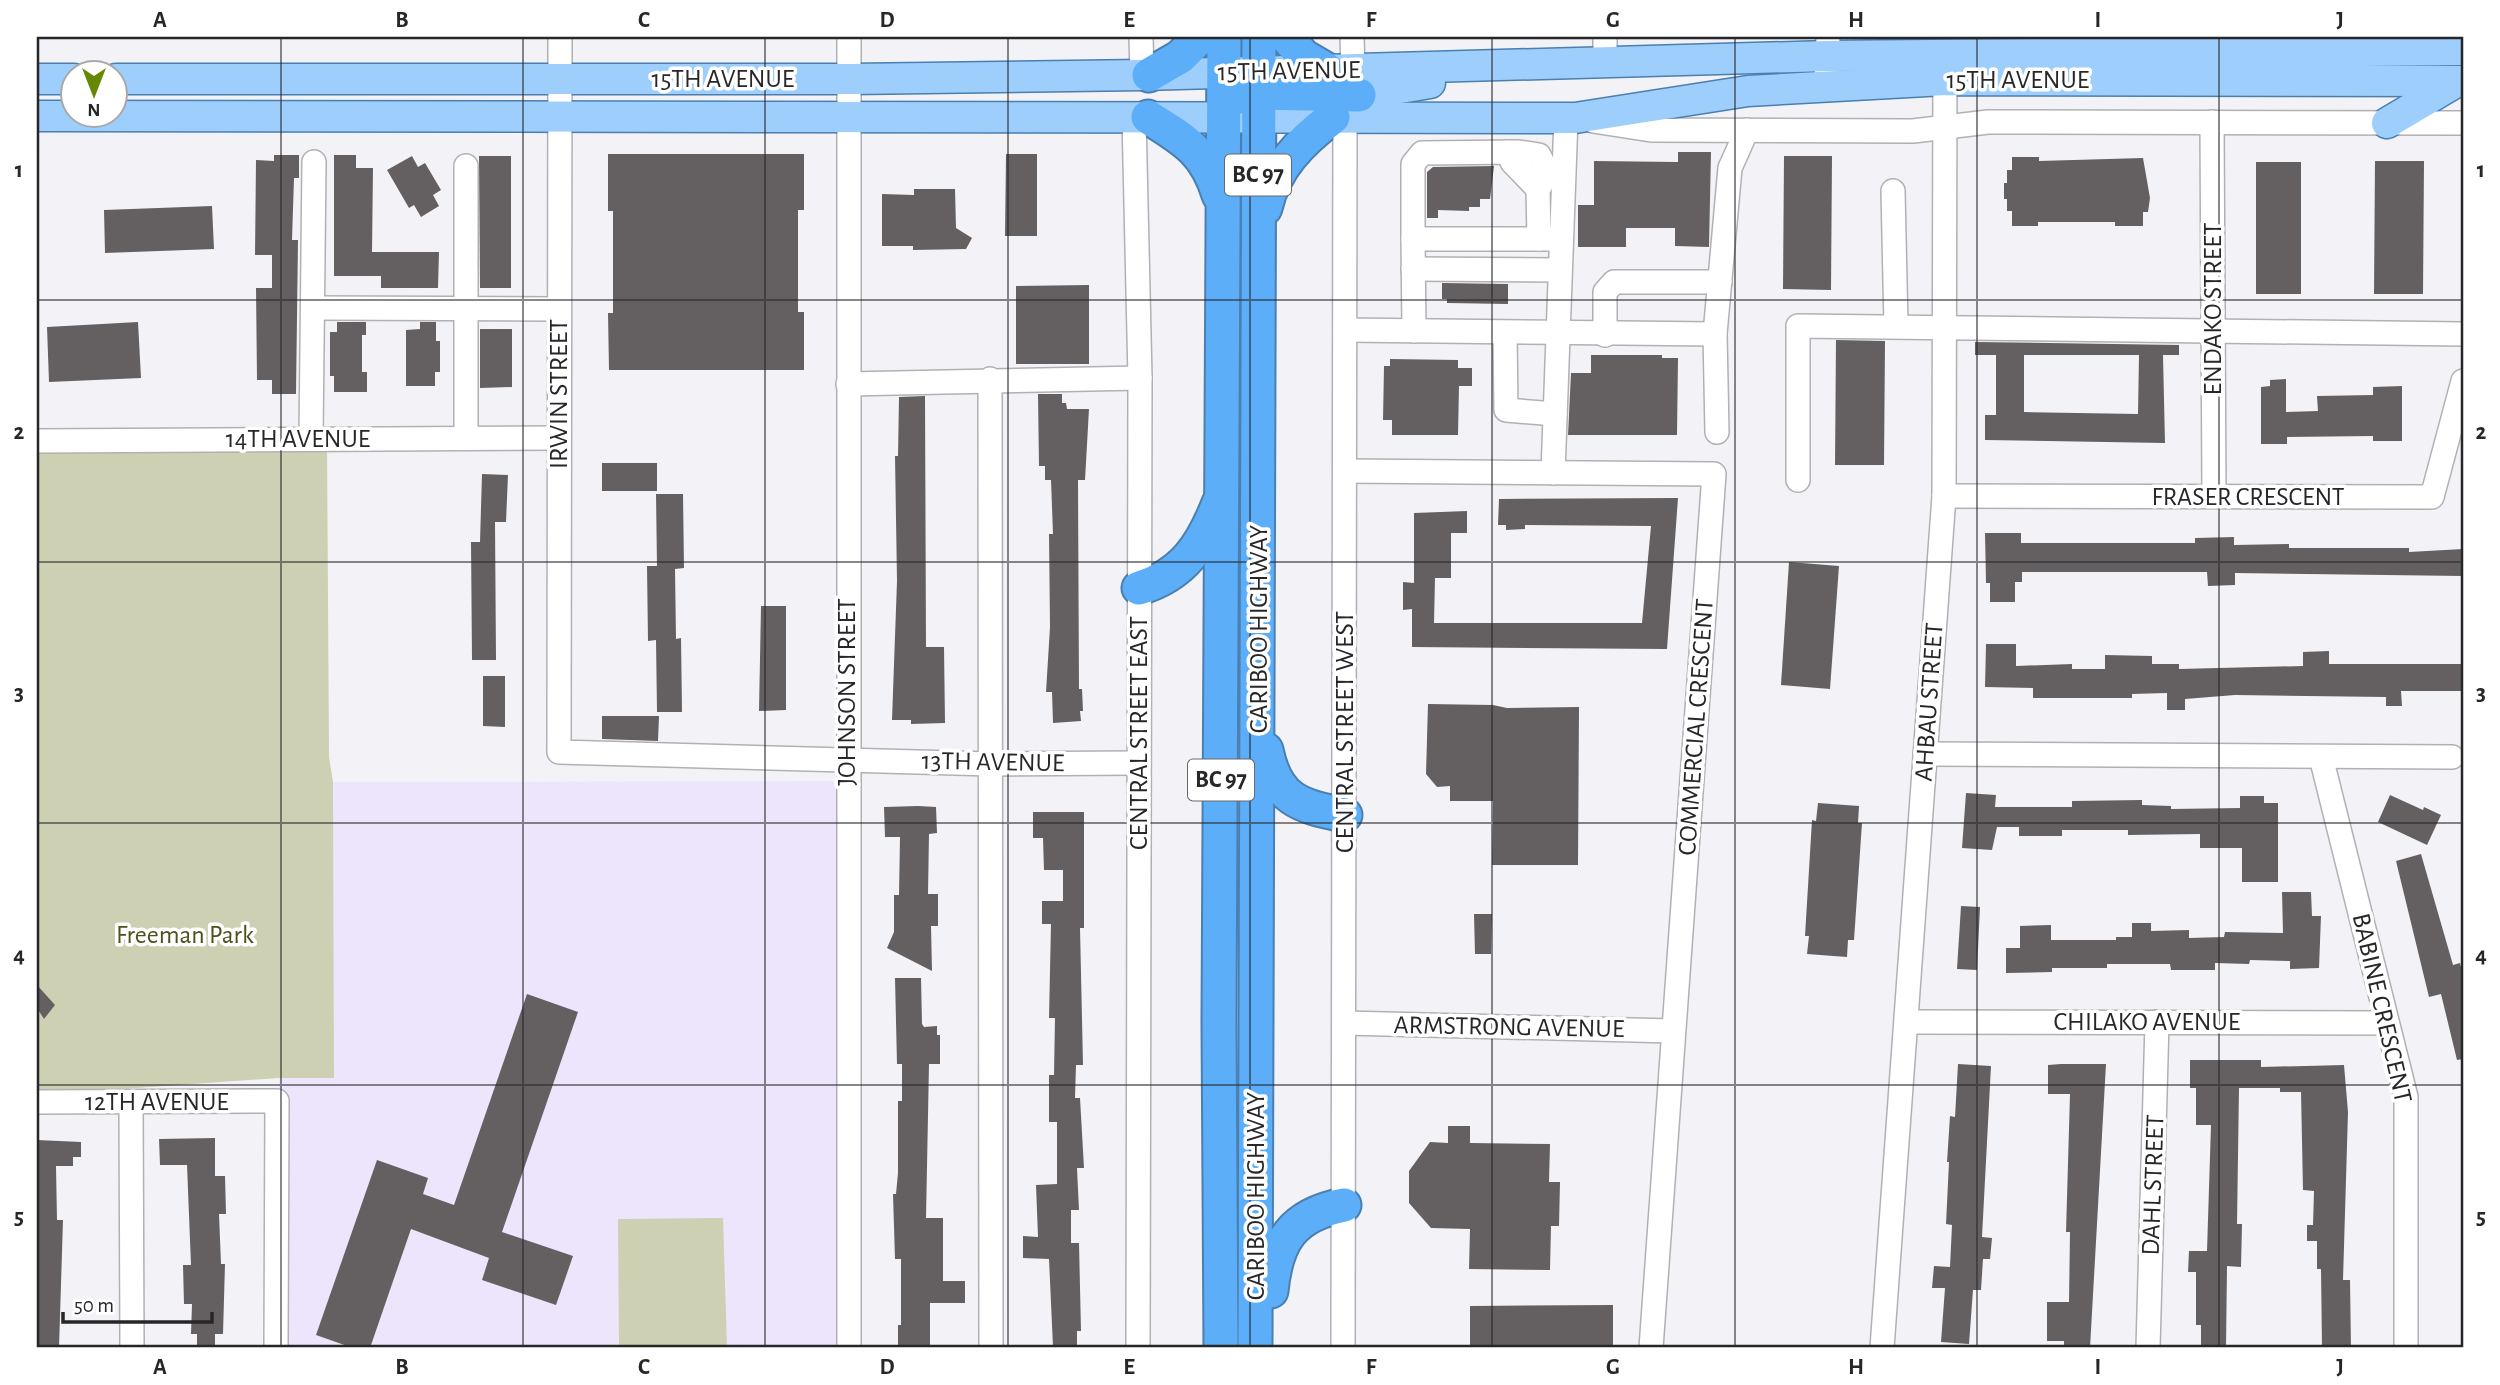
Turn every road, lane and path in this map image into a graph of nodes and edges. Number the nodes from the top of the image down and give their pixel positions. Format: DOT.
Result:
graph roads {
  1 [pos="559,37"];
  2 [pos="849,37"];
  3 [pos="1141,37"];
  4 [pos="1200,37"];
  5 [pos="1224,37"];
  6 [pos="1259,37"];
  7 [pos="1287,37"];
  8 [pos="1352,37"];
  9 [pos="2263,44"];
  10 [pos="2044,45"];
  11 [pos="1605,49"];
  12 [pos="2463,50"];
  13 [pos="1828,59"];
  14 [pos="1945,67"];
  15 [pos="1224,73"];
  16 [pos="1145,75"];
  17 [pos="37,79"];
  18 [pos="60,79"];
  19 [pos="130,79"];
  20 [pos="559,79"];
  21 [pos="850,79"];
  22 [pos="2263,81"];
  23 [pos="2460,81"];
  24 [pos="1259,94"];
  25 [pos="1343,94"];
  26 [pos="37,116"];
  27 [pos="559,116"];
  28 [pos="849,116"];
  29 [pos="1224,116"];
  30 [pos="1141,117"];
  31 [pos="1571,118"];
  32 [pos="2212,122"];
  33 [pos="2387,123"];
  34 [pos="2463,123"];
  35 [pos="1945,127"];
  36 [pos="1747,130"];
  37 [pos="314,162"];
  38 [pos="466,166"];
  39 [pos="1893,191"];
  40 [pos="1224,211"];
  41 [pos="1258,234"];
  42 [pos="1413,239"];
  43 [pos="1550,239"];
  44 [pos="1413,269"];
  45 [pos="1560,270"];
  46 [pos="1720,282"];
  47 [pos="314,308"];
  48 [pos="466,309"];
  49 [pos="559,310"];
  50 [pos="1896,326"];
  51 [pos="1945,326"];
  52 [pos="1345,330"];
  53 [pos="2213,330"];
  54 [pos="1414,331"];
  55 [pos="1505,333"];
  56 [pos="1558,334"];
  57 [pos="1715,334"];
  58 [pos="2463,334"];
  59 [pos="1605,335"];
  60 [pos="1140,377"];
  61 [pos="989,380"];
  62 [pos="2463,381"];
  63 [pos="848,384"];
  64 [pos="1555,414"];
  65 [pos="1717,432"];
  66 [pos="466,438"];
  67 [pos="559,438"];
  68 [pos="311,439"];
  69 [pos="37,441"];
  70 [pos="1345,471"];
  71 [pos="1553,473"];
  72 [pos="1798,480"];
  73 [pos="1224,491"];
  74 [pos="1944,496"];
  75 [pos="2214,496"];
  76 [pos="1139,588"];
  77 [pos="1258,710"];
  78 [pos="559,752"];
  79 [pos="1926,754"];
  80 [pos="2321,757"];
  81 [pos="2452,757"];
  82 [pos="847,759"];
  83 [pos="1139,763"];
  84 [pos="991,764"];
  85 [pos="1345,815"];
  86 [pos="1907,1022"];
  87 [pos="2157,1022"];
  88 [pos="1345,1023"];
  89 [pos="2388,1023"];
  90 [pos="1673,1031"];
  91 [pos="37,1102"];
  92 [pos="131,1102"];
  93 [pos="1344,1205"];
  94 [pos="132,1348"];
  95 [pos="276,1348"];
  96 [pos="849,1348"];
  97 [pos="991,1348"];
  98 [pos="1138,1348"];
  99 [pos="1221,1348"];
  100 [pos="1255,1348"];
  101 [pos="1263,1348"];
  102 [pos="1343,1348"];
  103 [pos="1651,1348"];
  104 [pos="1882,1348"];
  105 [pos="2148,1348"];
  106 [pos="2406,1348"];
  1 -- 20 [label="street, IRWIN STREET"];
  2 -- 21 [label="street, JOHNSON STREET"];
  3 -- 16 [label="street"];
  4 -- 16 [label="highway"];
  5 -- 15 [label="highway, CARIBOO HIGHWAY / BC 97"];
  6 -- 24 [label="highway, CARIBOO HIGHWAY / BC 97"];
  7 -- 25 [label="highway"];
  8 -- 25 [label="street, CENTRAL STREET WEST"];
  9 -- 10 [label="main road, 15TH AVENUE"];
  9 -- 12 [label="main road, 15TH AVENUE"];
  9 -- 22 [label="street"];
  10 -- 14 [label="main road, 15TH AVENUE"];
  11 -- 13 [label="main road, 15TH AVENUE"];
  11 -- 25 [label="main road, 15TH AVENUE"];
  13 -- 14 [label="main road, 15TH AVENUE"];
  13 -- 31 [label="main road, 15TH AVENUE"];
  14 -- 22 [label="main road, 15TH AVENUE"];
  14 -- 35 [label="street, AHBAU STREET"];
  15 -- 16 [label="main road, 15TH AVENUE"];
  15 -- 24 [label="main road, 15TH AVENUE"];
  15 -- 29 [label="highway, CARIBOO HIGHWAY / BC 97"];
  16 -- 21 [label="main road, 15TH AVENUE"];
  17 -- 18 [label="main road"];
  19 -- 20 [label="main road, 15TH AVENUE"];
  20 -- 21 [label="main road, 15TH AVENUE"];
  20 -- 27 [label="street, IRWIN STREET"];
  21 -- 28 [label="street, JOHNSON STREET"];
  22 -- 23 [label="main road, 15TH AVENUE"];
  23 -- 33 [label="main road"];
  24 -- 25 [label="highway"];
  24 -- 29 [label="highway"];
  24 -- 41 [label="highway, CARIBOO HIGHWAY / BC 97"];
  25 -- 31 [label="main road, 15TH AVENUE"];
  25 -- 41 [label="highway"];
  25 -- 52 [label="street, CENTRAL STREET WEST"];
  26 -- 27 [label="main road, 15TH AVENUE"];
  27 -- 28 [label="main road, 15TH AVENUE"];
  27 -- 49 [label="street, IRWIN STREET"];
  28 -- 30 [label="main road, 15TH AVENUE"];
  28 -- 63 [label="street, JOHNSON STREET"];
  29 -- 30 [label="main road, 15TH AVENUE"];
  29 -- 40 [label="highway, CARIBOO HIGHWAY / BC 97"];
  30 -- 40 [label="highway"];
  30 -- 60 [label="street, CENTRAL STREET EAST"];
  31 -- 36 [label="street, 15TH AVENUE"];
  31 -- 43 [label="street"];
  32 -- 33 [label="street, 15TH AVENUE"];
  32 -- 35 [label="street, 15TH AVENUE"];
  32 -- 53 [label="street, ENDAKO STREET"];
  33 -- 34 [label="street, 15TH AVENUE"];
  35 -- 36 [label="street, 15TH AVENUE"];
  35 -- 51 [label="street, AHBAU STREET"];
  36 -- 46 [label="street"];
  37 -- 47 [label="street"];
  38 -- 48 [label="street"];
  39 -- 50 [label="street"];
  40 -- 73 [label="highway, CARIBOO HIGHWAY / BC 97"];
  41 -- 77 [label="highway, CARIBOO HIGHWAY / BC 97"];
  42 -- 43 [label="street"];
  42 -- 43 [label="street"];
  42 -- 44 [label="street"];
  43 -- 45 [label="street"];
  44 -- 45 [label="street"];
  44 -- 54 [label="street"];
  45 -- 56 [label="street"];
  46 -- 57 [label="street"];
  46 -- 59 [label="street"];
  47 -- 48 [label="street"];
  47 -- 68 [label="street"];
  48 -- 49 [label="street"];
  48 -- 66 [label="street"];
  49 -- 67 [label="street, IRWIN STREET"];
  50 -- 51 [label="street"];
  50 -- 72 [label="street"];
  51 -- 53 [label="street"];
  51 -- 74 [label="street, AHBAU STREET"];
  52 -- 54 [label="street"];
  52 -- 70 [label="street, CENTRAL STREET WEST"];
  53 -- 58 [label="street"];
  53 -- 75 [label="street, ENDAKO STREET"];
  54 -- 55 [label="street"];
  55 -- 56 [label="street"];
  55 -- 64 [label="street"];
  56 -- 59 [label="street"];
  56 -- 64 [label="street"];
  57 -- 59 [label="street"];
  57 -- 65 [label="street"];
  60 -- 61 [label="street"];
  60 -- 76 [label="street, CENTRAL STREET EAST"];
  61 -- 63 [label="street"];
  61 -- 84 [label="street"];
  62 -- 75 [label="street, FRASER CRESCENT"];
  63 -- 82 [label="street, JOHNSON STREET"];
  64 -- 71 [label="street"];
  66 -- 67 [label="street, 14TH AVENUE"];
  66 -- 68 [label="street, 14TH AVENUE"];
  67 -- 78 [label="street, IRWIN STREET"];
  68 -- 69 [label="street, 14TH AVENUE"];
  70 -- 71 [label="street, COMMERCIAL CRESCENT"];
  70 -- 85 [label="street, CENTRAL STREET WEST"];
  71 -- 90 [label="street, COMMERCIAL CRESCENT"];
  73 -- 76 [label="highway"];
  73 -- 99 [label="highway, CARIBOO HIGHWAY / BC 97"];
  74 -- 75 [label="street, FRASER CRESCENT"];
  74 -- 79 [label="street, AHBAU STREET"];
  76 -- 83 [label="street, CENTRAL STREET EAST"];
  77 -- 85 [label="highway"];
  77 -- 100 [label="highway, CARIBOO HIGHWAY / BC 97"];
  78 -- 82 [label="street, 13TH AVENUE"];
  79 -- 80 [label="street"];
  79 -- 86 [label="street, AHBAU STREET"];
  80 -- 81 [label="street"];
  80 -- 89 [label="street, BABINE CRESCENT"];
  82 -- 84 [label="street, 13TH AVENUE"];
  82 -- 96 [label="street, JOHNSON STREET"];
  83 -- 84 [label="street, 13TH AVENUE"];
  83 -- 98 [label="street, CENTRAL STREET EAST"];
  84 -- 97 [label="street"];
  85 -- 88 [label="street, CENTRAL STREET WEST"];
  86 -- 87 [label="street, CHILAKO AVENUE"];
  86 -- 104 [label="street, AHBAU STREET"];
  87 -- 89 [label="street, CHILAKO AVENUE"];
  87 -- 105 [label="street, DAHL STREET"];
  88 -- 90 [label="street, ARMSTRONG AVENUE"];
  88 -- 93 [label="street, CENTRAL STREET WEST"];
  89 -- 106 [label="street, BABINE CRESCENT"];
  90 -- 103 [label="street, COMMERCIAL CRESCENT"];
  91 -- 92 [label="street, 12TH AVENUE"];
  92 -- 94 [label="street"];
  92 -- 95 [label="street, 12TH AVENUE"];
  93 -- 101 [label="highway"];
  93 -- 102 [label="street, CENTRAL STREET WEST"];
}
